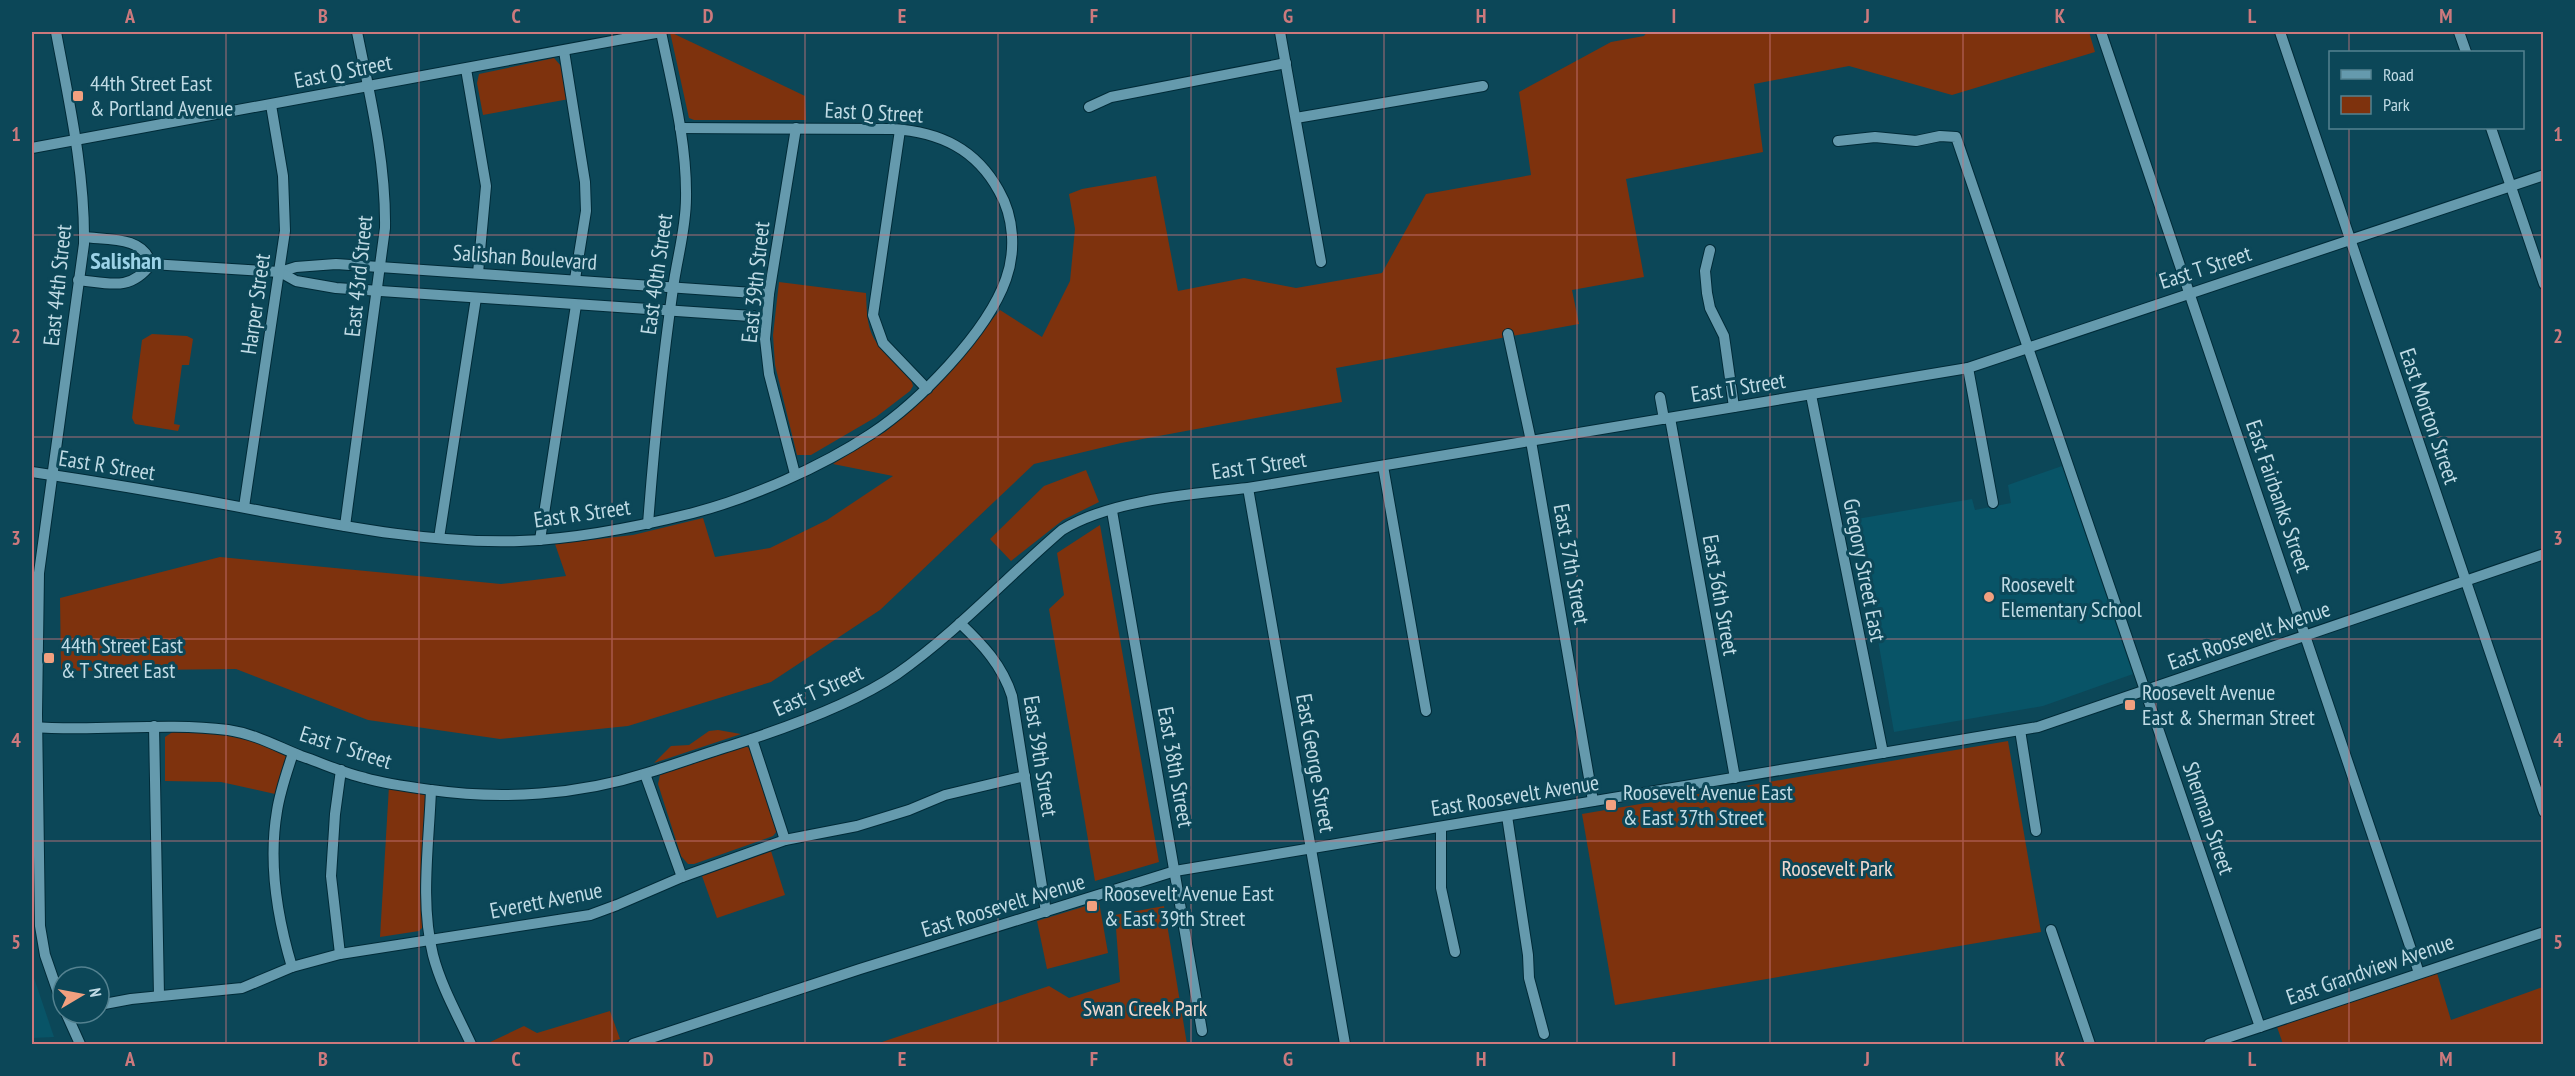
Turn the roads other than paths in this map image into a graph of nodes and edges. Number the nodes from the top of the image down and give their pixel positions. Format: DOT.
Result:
graph roads {
  1 [pos="56,32"];
  2 [pos="357,32"];
  3 [pos="661,32"];
  4 [pos="1280,32"];
  5 [pos="2100,32"];
  6 [pos="2280,32"];
  7 [pos="2459,32"];
  8 [pos="564,51"];
  9 [pos="2466,51"];
  10 [pos="1286,63"];
  11 [pos="466,69"];
  12 [pos="368,86"];
  13 [pos="1483,86"];
  14 [pos="270,105"];
  15 [pos="1089,107"];
  16 [pos="1296,118"];
  17 [pos="680,128"];
  18 [pos="796,128"];
  19 [pos="2491,129"];
  20 [pos="900,130"];
  21 [pos="76,140"];
  22 [pos="1838,141"];
  23 [pos="32,148"];
  24 [pos="2544,175"];
  25 [pos="2511,186"];
  26 [pos="1012,234"];
  27 [pos="84,237"];
  28 [pos="2350,241"];
  29 [pos="1710,250"];
  30 [pos="1321,262"];
  31 [pos="151,264"];
  32 [pos="381,267"];
  33 [pos="280,272"];
  34 [pos="478,273"];
  35 [pos="576,279"];
  36 [pos="78,280"];
  37 [pos="2544,285"];
  38 [pos="673,287"];
  39 [pos="378,291"];
  40 [pos="2188,292"];
  41 [pos="769,294"];
  42 [pos="476,298"];
  43 [pos="576,305"];
  44 [pos="670,311"];
  45 [pos="766,317"];
  46 [pos="1508,334"];
  47 [pos="2028,348"];
  48 [pos="1968,368"];
  49 [pos="927,388"];
  50 [pos="1810,395"];
  51 [pos="1660,397"];
  52 [pos="1734,407"];
  53 [pos="1667,419"];
  54 [pos="1531,441"];
  55 [pos="1383,466"];
  56 [pos="32,472"];
  57 [pos="795,474"];
  58 [pos="51,475"];
  59 [pos="1248,488"];
  60 [pos="1993,503"];
  61 [pos="244,507"];
  62 [pos="1112,511"];
  63 [pos="648,524"];
  64 [pos="345,526"];
  65 [pos="439,538"];
  66 [pos="540,540"];
  67 [pos="2544,554"];
  68 [pos="2465,582"];
  69 [pos="960,623"];
  70 [pos="2306,636"];
  71 [pos="2144,691"];
  72 [pos="1426,711"];
  73 [pos="154,726"];
  74 [pos="35,727"];
  75 [pos="2020,730"];
  76 [pos="752,739"];
  77 [pos="293,753"];
  78 [pos="1883,753"];
  79 [pos="341,770"];
  80 [pos="645,774"];
  81 [pos="1025,776"];
  82 [pos="1735,778"];
  83 [pos="431,790"];
  84 [pos="1593,801"];
  85 [pos="2544,812"];
  86 [pos="1507,816"];
  87 [pos="1441,827"];
  88 [pos="2036,831"];
  89 [pos="784,840"];
  90 [pos="1311,848"];
  91 [pos="1174,871"];
  92 [pos="682,877"];
  93 [pos="1046,912"];
  94 [pos="2051,930"];
  95 [pos="2544,932"];
  96 [pos="430,940"];
  97 [pos="1455,952"];
  98 [pos="340,954"];
  99 [pos="292,968"];
  100 [pos="51,972"];
  101 [pos="2419,973"];
  102 [pos="159,996"];
  103 [pos="111,1003"];
  104 [pos="74,1025"];
  105 [pos="2260,1027"];
  106 [pos="1202,1031"];
  107 [pos="1544,1034"];
  108 [pos="80,1044"];
  109 [pos="471,1044"];
  110 [pos="633,1044"];
  111 [pos="1345,1044"];
  112 [pos="2090,1044"];
  113 [pos="2209,1044"];
  1 -- 21 [label="street, East 44th Street"];
  2 -- 12 [label="street, East 43rd Street"];
  3 -- 8 [label="street, East Q Street"];
  3 -- 17 [label="street, East 40th Street"];
  4 -- 10 [label="street"];
  5 -- 40 [label="street, East Fairbanks Street"];
  6 -- 28 [label="street, East Morton Street"];
  7 -- 9 [label="street"];
  8 -- 11 [label="street, East Q Street"];
  8 -- 35 [label="street"];
  10 -- 15 [label="street"];
  10 -- 16 [label="street"];
  11 -- 12 [label="street, East Q Street"];
  11 -- 34 [label="street"];
  12 -- 14 [label="street, East Q Street"];
  12 -- 32 [label="street, East 43rd Street"];
  13 -- 16 [label="street"];
  14 -- 21 [label="street, East Q Street"];
  14 -- 33 [label="street, Harper Street"];
  16 -- 30 [label="street"];
  17 -- 18 [label="street, East Q Street"];
  17 -- 38 [label="street, East 40th Street"];
  18 -- 20 [label="street, East Q Street"];
  18 -- 41 [label="street, East 39th Street"];
  19 -- 25 [label="street"];
  20 -- 26 [label="street, East Q Street"];
  20 -- 49 [label="street"];
  21 -- 23 [label="street, East Q Street"];
  21 -- 27 [label="street, East 44th Street"];
  22 -- 47 [label="street, Sherman Street"];
  24 -- 25 [label="street, East T Street"];
  25 -- 28 [label="street, East T Street"];
  25 -- 37 [label="street"];
  26 -- 49 [label="street, East R Street"];
  27 -- 31 [label="street"];
  27 -- 36 [label="street, East 44th Street"];
  28 -- 40 [label="street, East T Street"];
  28 -- 68 [label="street, East Morton Street"];
  29 -- 52 [label="street"];
  31 -- 33 [label="street, Salishan Boulevard"];
  31 -- 36 [label="street"];
  32 -- 33 [label="street, Salishan Boulevard"];
  32 -- 34 [label="street, Salishan Boulevard"];
  32 -- 39 [label="street, East 43rd Street"];
  33 -- 39 [label="street, Salishan Boulevard"];
  33 -- 61 [label="street, Harper Street"];
  34 -- 35 [label="street, Salishan Boulevard"];
  35 -- 38 [label="street, Salishan Boulevard"];
  36 -- 58 [label="street, East 44th Street"];
  38 -- 41 [label="street, Salishan Boulevard"];
  38 -- 44 [label="street, East 40th Street"];
  39 -- 42 [label="street, Salishan Boulevard"];
  39 -- 64 [label="street, East 43rd Street"];
  40 -- 47 [label="street, East T Street"];
  40 -- 70 [label="street, East Fairbanks Street"];
  41 -- 45 [label="street, East 39th Street"];
  42 -- 43 [label="street, Salishan Boulevard"];
  42 -- 65 [label="street"];
  43 -- 44 [label="street, Salishan Boulevard"];
  43 -- 66 [label="street"];
  44 -- 45 [label="street, Salishan Boulevard"];
  44 -- 63 [label="street, East 40th Street"];
  45 -- 57 [label="street, East 39th Street"];
  46 -- 54 [label="street, East 37th Street"];
  47 -- 48 [label="street, East T Street"];
  47 -- 71 [label="street, Sherman Street"];
  48 -- 50 [label="street, East T Street"];
  48 -- 60 [label="street"];
  49 -- 57 [label="street, East R Street"];
  50 -- 52 [label="street, East T Street"];
  50 -- 78 [label="street, Gregory Street East"];
  51 -- 53 [label="street, East 36th Street"];
  52 -- 53 [label="street, East T Street"];
  53 -- 54 [label="street, East T Street"];
  53 -- 82 [label="street, East 36th Street"];
  54 -- 55 [label="street, East T Street"];
  54 -- 84 [label="street, East 37th Street"];
  55 -- 59 [label="street, East T Street"];
  55 -- 72 [label="street"];
  56 -- 58 [label="street, East R Street"];
  57 -- 63 [label="street, East R Street"];
  58 -- 61 [label="street, East R Street"];
  58 -- 74 [label="street, East 44th Street"];
  59 -- 62 [label="street, East T Street"];
  59 -- 90 [label="street, East George Street"];
  61 -- 64 [label="street, East R Street"];
  62 -- 69 [label="street, East T Street"];
  62 -- 91 [label="street, East 38th Street"];
  63 -- 66 [label="street, East R Street"];
  64 -- 65 [label="street, East R Street"];
  65 -- 66 [label="street, East R Street"];
  67 -- 68 [label="street, East Roosevelt Avenue"];
  68 -- 70 [label="street, East Roosevelt Avenue"];
  68 -- 85 [label="street, East Morton Street"];
  69 -- 76 [label="street, East T Street"];
  69 -- 81 [label="street, East 39th Street"];
  70 -- 71 [label="street, East Roosevelt Avenue"];
  70 -- 101 [label="street, East Fairbanks Street"];
  71 -- 75 [label="street, East Roosevelt Avenue"];
  71 -- 105 [label="street, Sherman Street"];
  73 -- 74 [label="street, East T Street"];
  73 -- 77 [label="street, East T Street"];
  73 -- 102 [label="street"];
  74 -- 100 [label="street, East 44th Street"];
  75 -- 78 [label="street, East Roosevelt Avenue"];
  75 -- 88 [label="street"];
  76 -- 80 [label="street, East T Street"];
  76 -- 89 [label="street"];
  77 -- 79 [label="street, East T Street"];
  77 -- 99 [label="street"];
  78 -- 82 [label="street, East Roosevelt Avenue"];
  79 -- 83 [label="street, East T Street"];
  79 -- 98 [label="street"];
  80 -- 83 [label="street, East T Street"];
  80 -- 92 [label="street"];
  81 -- 89 [label="street, Everett Avenue"];
  81 -- 93 [label="street, East 39th Street"];
  82 -- 84 [label="street, East Roosevelt Avenue"];
  83 -- 96 [label="street"];
  84 -- 86 [label="street, East Roosevelt Avenue"];
  86 -- 87 [label="street, East Roosevelt Avenue"];
  86 -- 107 [label="street"];
  87 -- 90 [label="street, East Roosevelt Avenue"];
  87 -- 97 [label="street"];
  89 -- 92 [label="street, Everett Avenue"];
  90 -- 91 [label="street, East Roosevelt Avenue"];
  90 -- 111 [label="street, East George Street"];
  91 -- 93 [label="street, East Roosevelt Avenue"];
  91 -- 106 [label="street, East 38th Street"];
  92 -- 96 [label="street, Everett Avenue"];
  93 -- 110 [label="street, East Roosevelt Avenue"];
  94 -- 112 [label="street"];
  95 -- 101 [label="street, East Grandview Avenue"];
  96 -- 98 [label="street, Everett Avenue"];
  96 -- 109 [label="street"];
  98 -- 99 [label="street, Everett Avenue"];
  99 -- 102 [label="street, Everett Avenue"];
  101 -- 105 [label="street, East Grandview Avenue"];
  102 -- 103 [label="street, Everett Avenue"];
  104 -- 108 [label="street"];
  105 -- 113 [label="street, East Grandview Avenue"];
}
